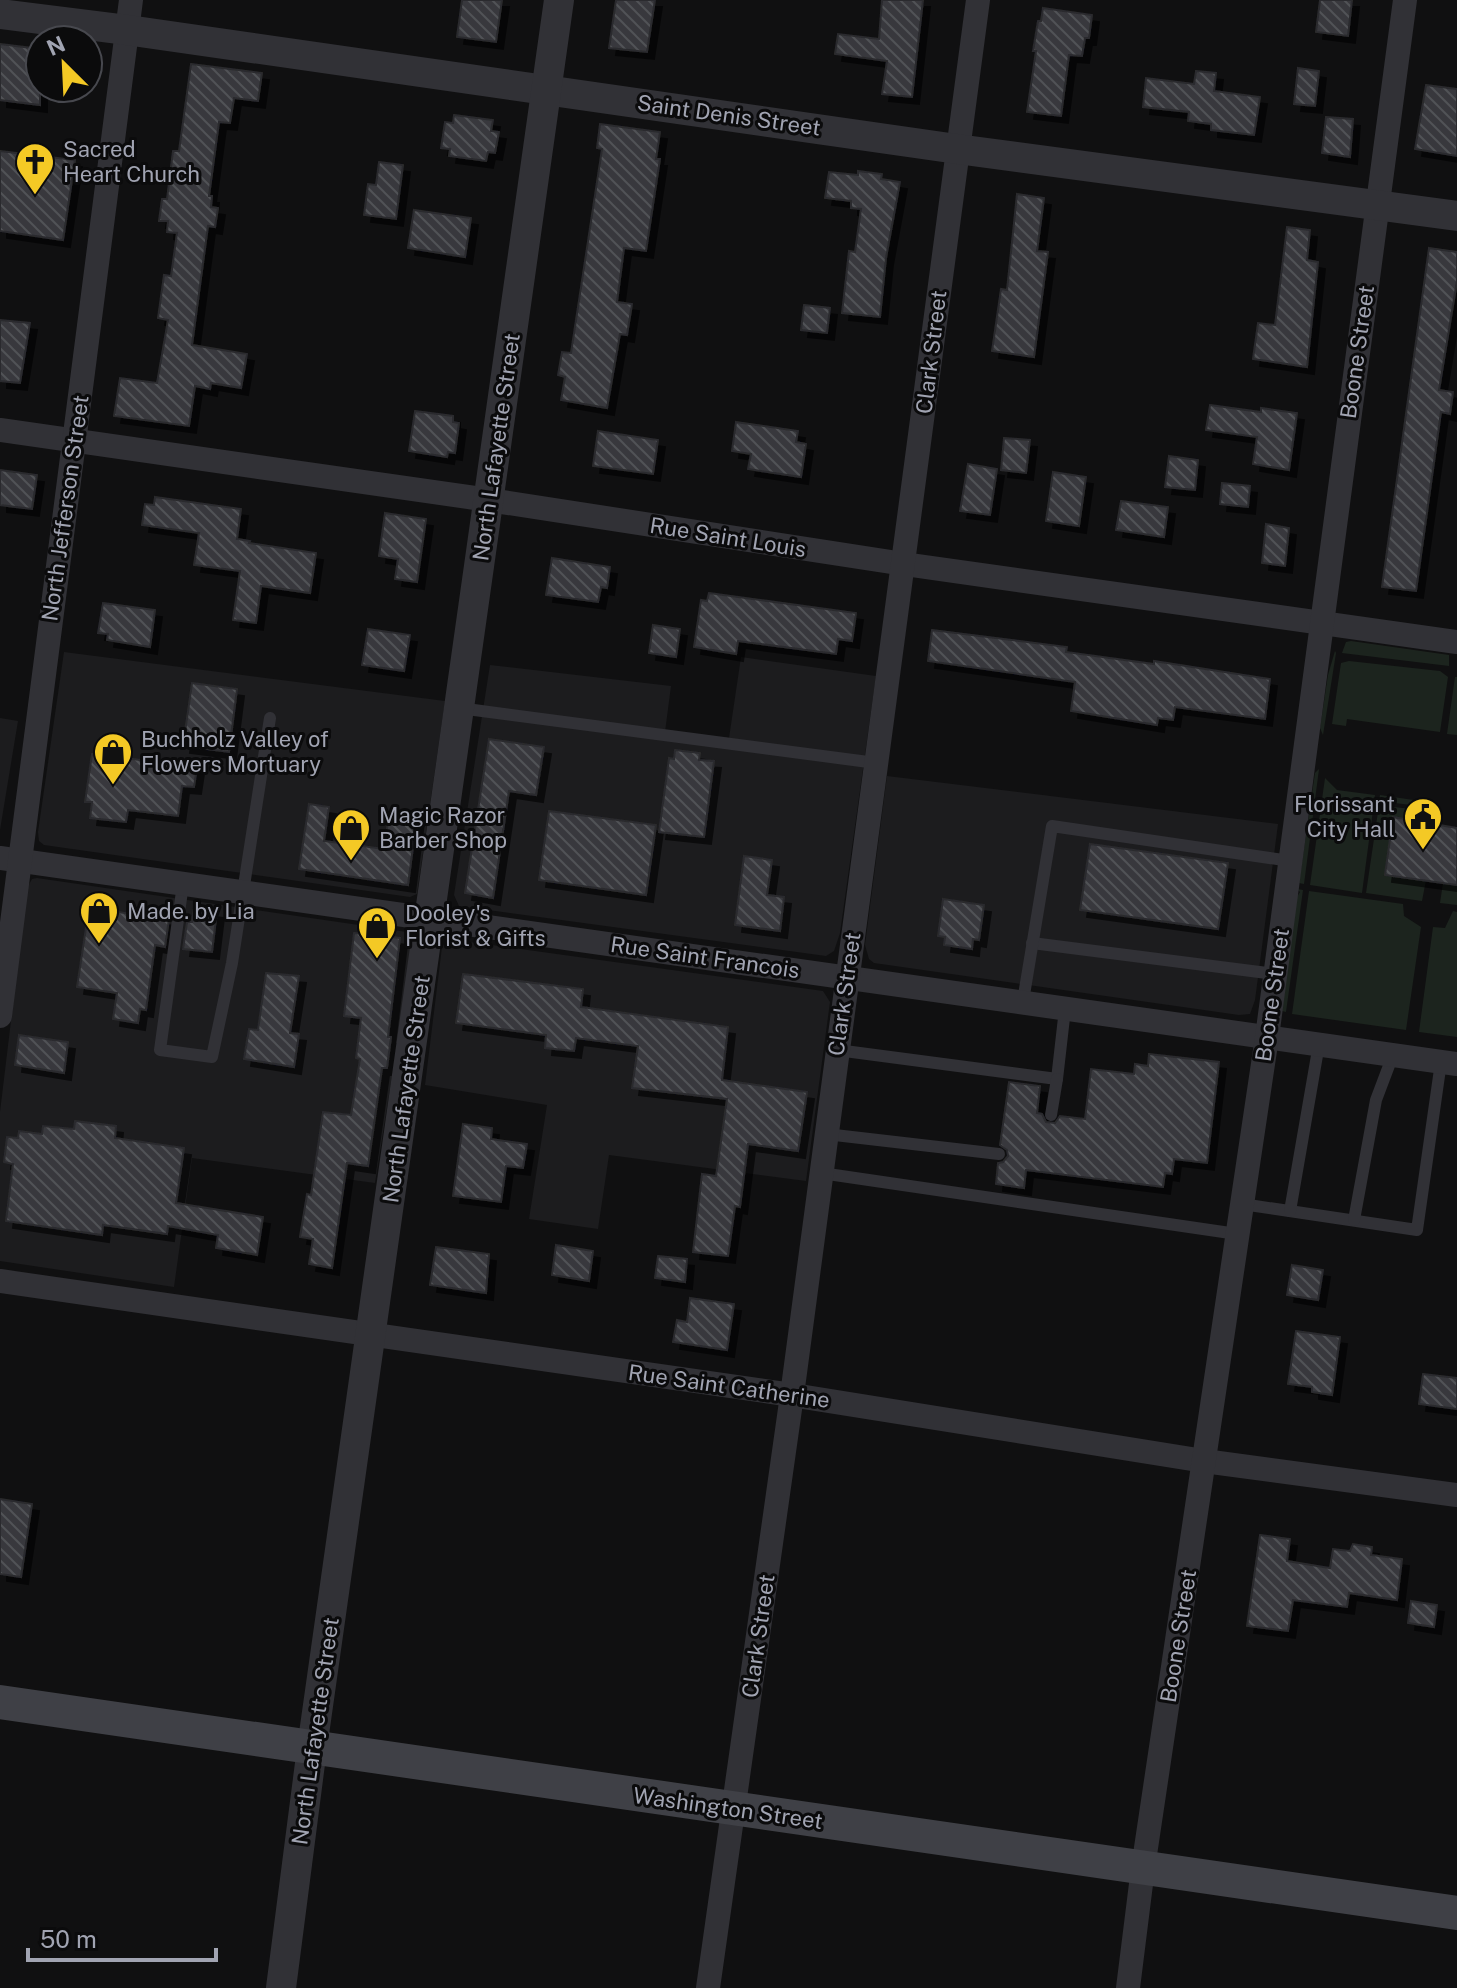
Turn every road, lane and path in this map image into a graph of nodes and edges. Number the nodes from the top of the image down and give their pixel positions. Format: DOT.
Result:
graph roads {
  1 [pos="131,0"];
  2 [pos="559,0"];
  3 [pos="978,0"];
  4 [pos="1405,0"];
  5 [pos="0,14"];
  6 [pos="127,30"];
  7 [pos="546,88"];
  8 [pos="957,149"];
  9 [pos="1376,205"];
  10 [pos="1457,216"];
  11 [pos="0,430"];
  12 [pos="74,440"];
  13 [pos="489,500"];
  14 [pos="904,564"];
  15 [pos="1321,623"];
  16 [pos="1457,642"];
  17 [pos="459,708"];
  18 [pos="270,718"];
  19 [pos="876,763"];
  20 [pos="9,859"];
  21 [pos="1290,861"];
  22 [pos="183,884"];
  23 [pos="243,893"];
  24 [pos="430,920"];
  25 [pos="1032,943"];
  26 [pos="1275,974"];
  27 [pos="847,976"];
  28 [pos="1023,1001"];
  29 [pos="1065,1009"];
  30 [pos="0,1016"];
  31 [pos="1267,1037"];
  32 [pos="1319,1044"];
  33 [pos="837,1050"];
  34 [pos="1393,1055"];
  35 [pos="1449,1063"];
  36 [pos="1057,1079"];
  37 [pos="1051,1115"];
  38 [pos="826,1134"];
  39 [pos="999,1154"];
  40 [pos="821,1173"];
  41 [pos="1242,1204"];
  42 [pos="1290,1211"];
  43 [pos="1354,1220"];
  44 [pos="1237,1234"];
  45 [pos="0,1281"];
  46 [pos="372,1334"];
  47 [pos="792,1395"];
  48 [pos="1204,1461"];
  49 [pos="1457,1495"];
  50 [pos="0,1702"];
  51 [pos="312,1748"];
  52 [pos="733,1808"];
  53 [pos="1143,1868"];
  54 [pos="1457,1913"];
  55 [pos="281,1988"];
  56 [pos="708,1988"];
  57 [pos="1128,1988"];
  1 -- 6 [label="street, North Jefferson Street"];
  2 -- 7 [label="street, North Lafayette Street"];
  3 -- 8 [label="street, Clark Street"];
  4 -- 9 [label="street, Boone Street"];
  5 -- 6 [label="street, Saint Denis Street"];
  6 -- 7 [label="street, Saint Denis Street"];
  6 -- 12 [label="street, North Jefferson Street"];
  7 -- 8 [label="street, Saint Denis Street"];
  7 -- 13 [label="street, North Lafayette Street"];
  8 -- 9 [label="street, Saint Denis Street"];
  8 -- 14 [label="street, Clark Street"];
  9 -- 10 [label="street, Saint Denis Street"];
  9 -- 15 [label="street, Boone Street"];
  11 -- 12 [label="street, Rue Saint Louis"];
  12 -- 13 [label="street, Rue Saint Louis"];
  12 -- 20 [label="street, North Jefferson Street"];
  13 -- 14 [label="street, Rue Saint Louis"];
  13 -- 17 [label="street, North Lafayette Street"];
  14 -- 15 [label="street, Rue Saint Louis"];
  14 -- 19 [label="street, Clark Street"];
  15 -- 16 [label="street, Rue Saint Louis"];
  15 -- 21 [label="street, Boone Street"];
  17 -- 19 [label="lane"];
  17 -- 24 [label="street, North Lafayette Street"];
  18 -- 23 [label="lane"];
  19 -- 27 [label="street, Clark Street"];
  20 -- 22 [label="street, Rue Saint Francois"];
  20 -- 30 [label="street, North Jefferson Street"];
  21 -- 25 [label="lane"];
  21 -- 26 [label="street, Boone Street"];
  22 -- 23 [label="street, Rue Saint Francois"];
  22 -- 23 [label="lane"];
  23 -- 24 [label="street, Rue Saint Francois"];
  24 -- 27 [label="street, Rue Saint Francois"];
  24 -- 46 [label="street, North Lafayette Street"];
  25 -- 26 [label="lane"];
  25 -- 28 [label="lane"];
  26 -- 31 [label="street, Boone Street"];
  27 -- 28 [label="street, Rue Saint Francois"];
  27 -- 33 [label="street, Clark Street"];
  28 -- 29 [label="street, Rue Saint Francois"];
  29 -- 31 [label="street, Rue Saint Francois"];
  29 -- 36 [label="lane"];
  31 -- 32 [label="street, Rue Saint Francois"];
  31 -- 41 [label="street, Boone Street"];
  32 -- 34 [label="street, Rue Saint Francois"];
  32 -- 42 [label="lane"];
  33 -- 36 [label="lane"];
  33 -- 38 [label="street, Clark Street"];
  34 -- 35 [label="street, Rue Saint Francois"];
  34 -- 43 [label="lane"];
  35 -- 43 [label="lane"];
  36 -- 37 [label="lane"];
  38 -- 39 [label="lane"];
  38 -- 40 [label="street, Clark Street"];
  40 -- 44 [label="lane"];
  40 -- 47 [label="street, Clark Street"];
  41 -- 42 [label="lane"];
  41 -- 44 [label="street, Boone Street"];
  42 -- 43 [label="lane"];
  44 -- 48 [label="street, Boone Street"];
  45 -- 46 [label="street, Rue Saint Catherine"];
  46 -- 47 [label="street, Rue Saint Catherine"];
  46 -- 51 [label="street, North Lafayette Street"];
  47 -- 48 [label="street, Rue Saint Catherine"];
  47 -- 52 [label="street, Clark Street"];
  48 -- 49 [label="street, Rue Saint Catherine"];
  48 -- 53 [label="street, Boone Street"];
  50 -- 51 [label="main road, Washington Street"];
  51 -- 52 [label="main road, Washington Street"];
  51 -- 55 [label="street, North Lafayette Street"];
  52 -- 53 [label="main road, Washington Street"];
  52 -- 56 [label="street, Clark Street"];
  53 -- 54 [label="main road, Washington Street"];
  53 -- 57 [label="street, Boone Street"];
}
